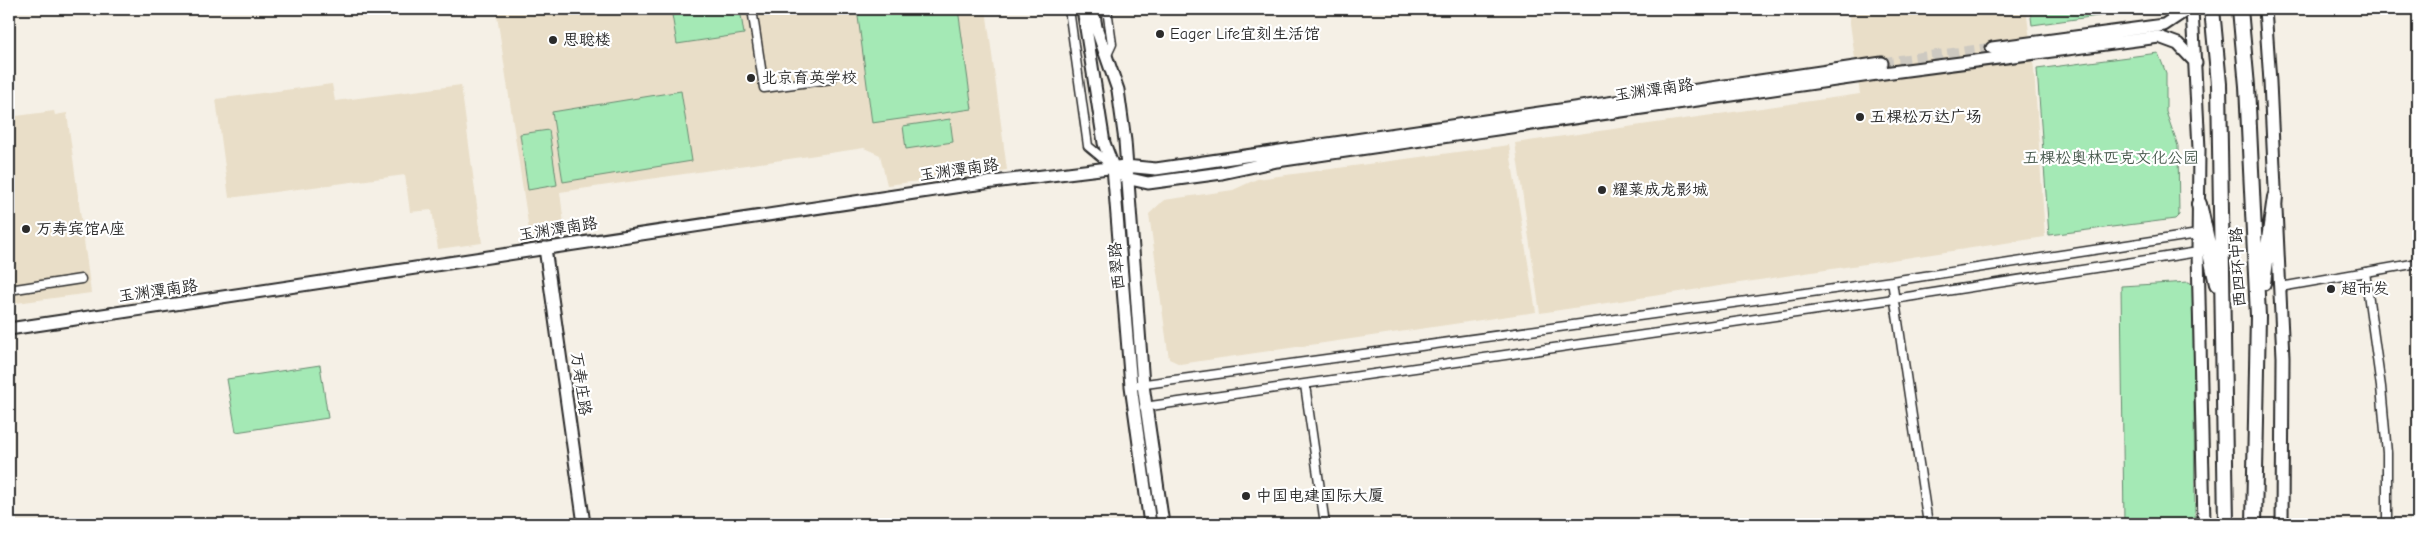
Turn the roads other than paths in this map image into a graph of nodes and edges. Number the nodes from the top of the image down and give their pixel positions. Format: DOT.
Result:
graph roads {
  1 [pos="752,9"];
  2 [pos="1069,9"];
  3 [pos="1083,9"];
  4 [pos="1094,9"];
  5 [pos="1107,9"];
  6 [pos="2188,9"];
  7 [pos="2192,9"];
  8 [pos="2212,9"];
  9 [pos="2240,9"];
  10 [pos="2265,9"];
  11 [pos="1992,48"];
  12 [pos="1106,57"];
  13 [pos="1882,63"];
  14 [pos="2196,63"];
  15 [pos="832,79"];
  16 [pos="1125,166"];
  17 [pos="1112,167"];
  18 [pos="1126,178"];
  19 [pos="2275,197"];
  20 [pos="2199,204"];
  21 [pos="2198,234"];
  22 [pos="545,248"];
  23 [pos="2198,252"];
  24 [pos="2418,263"];
  25 [pos="2365,272"];
  26 [pos="81,279"];
  27 [pos="1892,281"];
  28 [pos="2280,287"];
  29 [pos="9,290"];
  30 [pos="1894,300"];
  31 [pos="2223,313"];
  32 [pos="2258,316"];
  33 [pos="9,329"];
  34 [pos="1143,385"];
  35 [pos="1305,385"];
  36 [pos="1131,386"];
  37 [pos="1146,407"];
  38 [pos="1134,408"];
  39 [pos="584,524"];
  40 [pos="1150,524"];
  41 [pos="1163,524"];
  42 [pos="1325,524"];
  43 [pos="1928,524"];
  44 [pos="2204,524"];
  45 [pos="2226,524"];
  46 [pos="2254,524"];
  47 [pos="2282,524"];
  48 [pos="2387,524"];
  1 -- 15 [label="street"];
  2 -- 17 [label="street"];
  3 -- 17 [label="street, 西翠路"];
  4 -- 12 [label="street, 西翠路"];
  5 -- 12 [label="street"];
  6 -- 11 [label="street"];
  7 -- 14 [label="street"];
  8 -- 31 [label="highway, 西四环中路"];
  9 -- 32 [label="highway, 西四环中路"];
  10 -- 19 [label="street"];
  12 -- 16 [label="street, 西翠路"];
  13 -- 16 [label="street, 玉渊潭南路"];
  14 -- 18 [label="street, 玉渊潭南路"];
  14 -- 20 [label="street"];
  16 -- 17 [label="street, 玉渊潭南路"];
  16 -- 18 [label="street, 西翠路"];
  17 -- 18 [label="street, 玉渊潭南路"];
  17 -- 22 [label="street, 玉渊潭南路"];
  17 -- 36 [label="street, 西翠路"];
  18 -- 34 [label="street, 西翠路"];
  19 -- 28 [label="street"];
  19 -- 32 [label="highway"];
  20 -- 21 [label="street"];
  20 -- 31 [label="highway"];
  21 -- 23 [label="street"];
  21 -- 27 [label="street"];
  22 -- 33 [label="street, 玉渊潭南路"];
  22 -- 39 [label="street, 万寿庄路"];
  23 -- 30 [label="street"];
  23 -- 44 [label="street"];
  24 -- 25 [label="street"];
  25 -- 28 [label="street"];
  25 -- 48 [label="street"];
  26 -- 29 [label="street"];
  27 -- 30 [label="street"];
  27 -- 34 [label="street"];
  28 -- 47 [label="street"];
  30 -- 35 [label="street"];
  30 -- 43 [label="street"];
  31 -- 45 [label="highway, 西四环中路"];
  32 -- 46 [label="highway, 西四环中路"];
  34 -- 36 [label="street"];
  34 -- 37 [label="street, 西翠路"];
  35 -- 37 [label="street"];
  35 -- 42 [label="street"];
  36 -- 38 [label="street, 西翠路"];
  37 -- 38 [label="street"];
  37 -- 41 [label="street, 西翠路"];
  38 -- 40 [label="street, 西翠路"];
}
